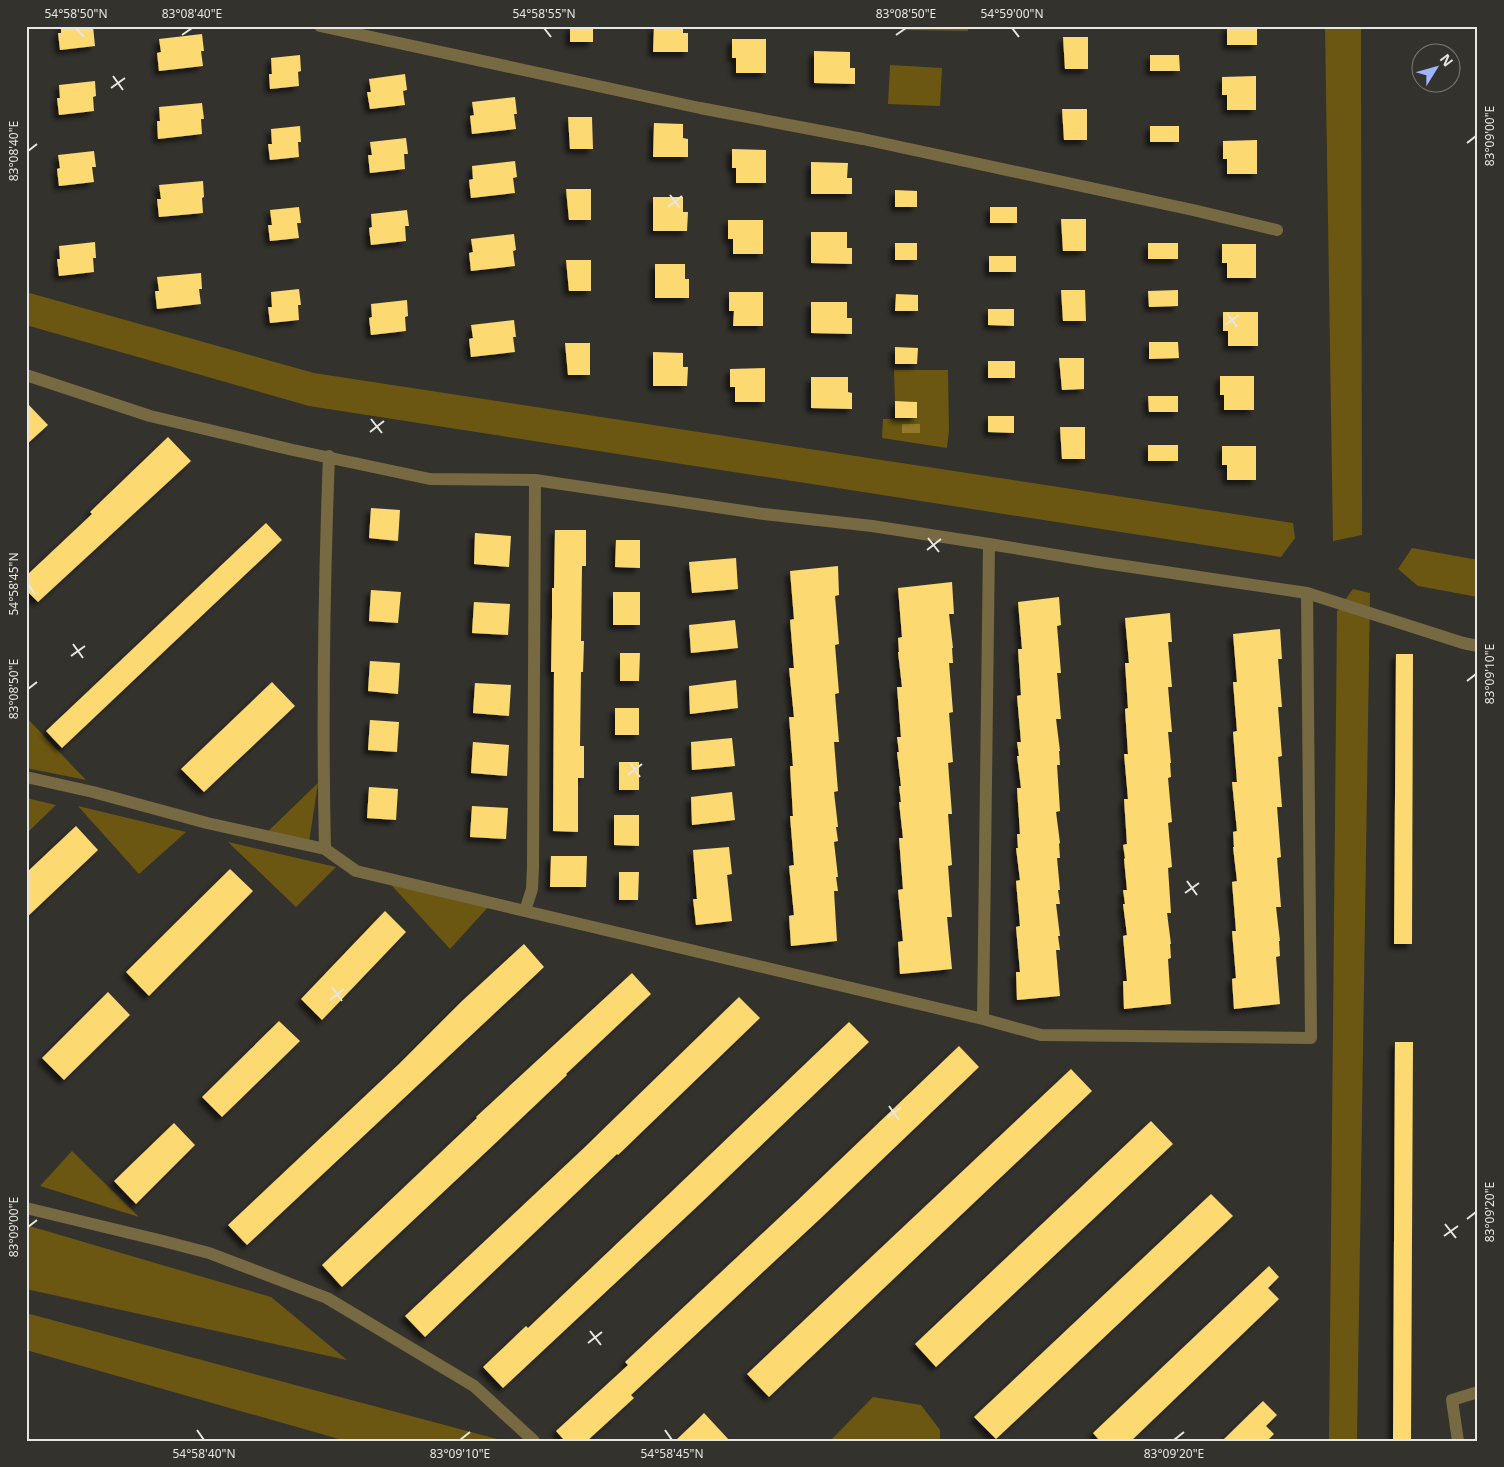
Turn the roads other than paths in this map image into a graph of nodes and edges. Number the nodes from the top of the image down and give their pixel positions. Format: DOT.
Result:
graph roads {
  1 [pos="320,26"];
  2 [pos="1278,230"];
  3 [pos="26,375"];
  4 [pos="329,456"];
  5 [pos="535,480"];
  6 [pos="990,544"];
  7 [pos="1307,593"];
  8 [pos="1478,646"];
  9 [pos="26,777"];
  10 [pos="325,849"];
  11 [pos="525,910"];
  12 [pos="983,1019"];
  13 [pos="26,1208"];
  14 [pos="1478,1392"];
  15 [pos="534,1441"];
  16 [pos="1458,1441"];
  1 -- 2 [label="street"];
  3 -- 4 [label="street"];
  4 -- 5 [label="street"];
  4 -- 10 [label="street"];
  5 -- 6 [label="street"];
  5 -- 11 [label="street"];
  6 -- 7 [label="street"];
  6 -- 12 [label="street"];
  7 -- 8 [label="street"];
  7 -- 12 [label="street"];
  9 -- 10 [label="street"];
  10 -- 11 [label="street"];
  11 -- 12 [label="street"];
  13 -- 15 [label="street"];
  14 -- 16 [label="street"];
}
